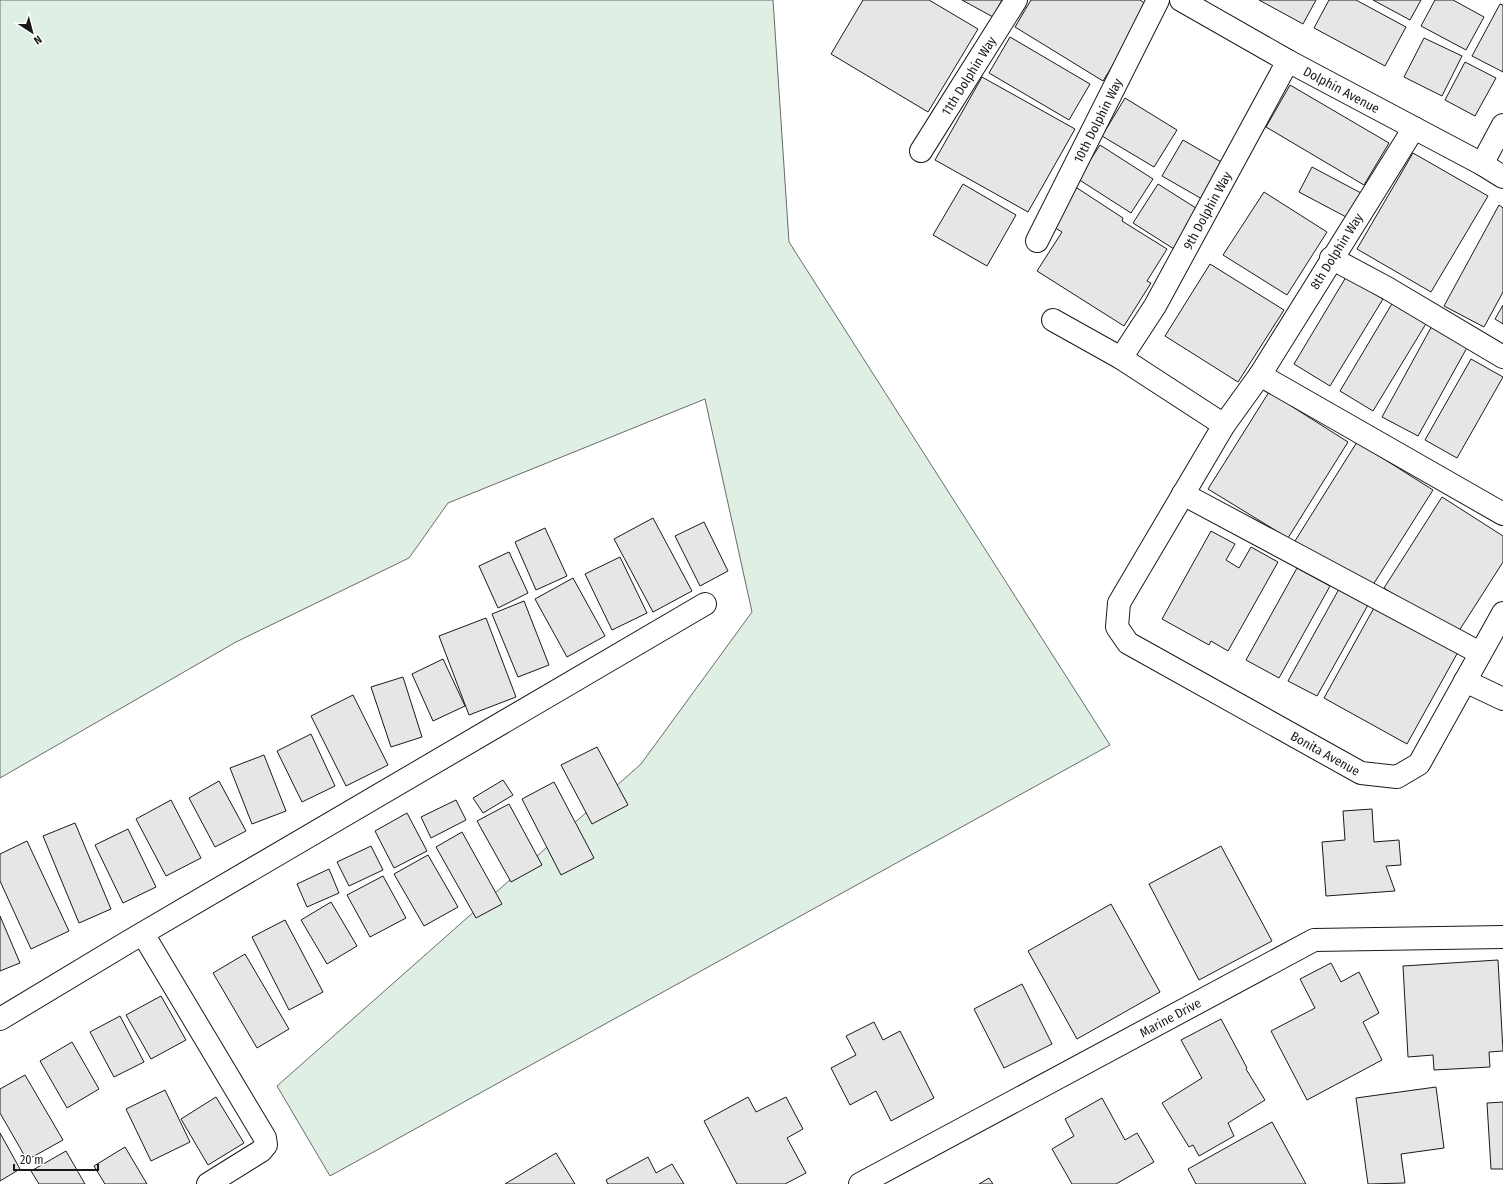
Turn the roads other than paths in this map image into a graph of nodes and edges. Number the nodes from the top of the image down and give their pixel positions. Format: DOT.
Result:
graph roads {
  1 [pos="1016,0"];
  2 [pos="1158,0"];
  3 [pos="1181,0"];
  4 [pos="1288,61"];
  5 [pos="1503,125"];
  6 [pos="1414,128"];
  7 [pos="921,151"];
  8 [pos="1482,164"];
  9 [pos="1503,177"];
  10 [pos="1037,242"];
  11 [pos="1331,258"];
  12 [pos="1053,320"];
  13 [pos="1503,357"];
  14 [pos="1121,358"];
  15 [pos="1260,375"];
  16 [pos="1224,425"];
  17 [pos="1184,494"];
  18 [pos="1503,514"];
  19 [pos="706,604"];
  20 [pos="1503,613"];
  21 [pos="1128,643"];
  22 [pos="1480,653"];
  23 [pos="1465,681"];
  24 [pos="1503,699"];
  25 [pos="143,934"];
  26 [pos="1503,937"];
  27 [pos="0,1019"];
  28 [pos="208,1184"];
  29 [pos="860,1184"];
  1 -- 7 [label="street, 11th Dolphin Way"];
  2 -- 10 [label="street, 10th Dolphin Way"];
  3 -- 4 [label="street, Dolphin Avenue"];
  4 -- 6 [label="street, Dolphin Avenue"];
  4 -- 14 [label="street, 9th Dolphin Way"];
  5 -- 8 [label="street"];
  6 -- 8 [label="street, Dolphin Avenue"];
  6 -- 11 [label="street, 8th Dolphin Way"];
  8 -- 9 [label="street, Dolphin Avenue"];
  11 -- 13 [label="street"];
  11 -- 15 [label="street, 8th Dolphin Way"];
  12 -- 14 [label="street"];
  14 -- 16 [label="street"];
  15 -- 16 [label="street, 8th Dolphin Way"];
  15 -- 18 [label="street"];
  16 -- 17 [label="street, 8th Dolphin Way"];
  17 -- 21 [label="street, 8th Dolphin Way"];
  17 -- 22 [label="street"];
  19 -- 25 [label="street"];
  20 -- 22 [label="street, Bonita Avenue"];
  21 -- 23 [label="street, Bonita Avenue"];
  22 -- 23 [label="street, Bonita Avenue"];
  23 -- 24 [label="street"];
  25 -- 27 [label="street"];
  25 -- 28 [label="street"];
  26 -- 29 [label="street, Marine Drive"];
}
